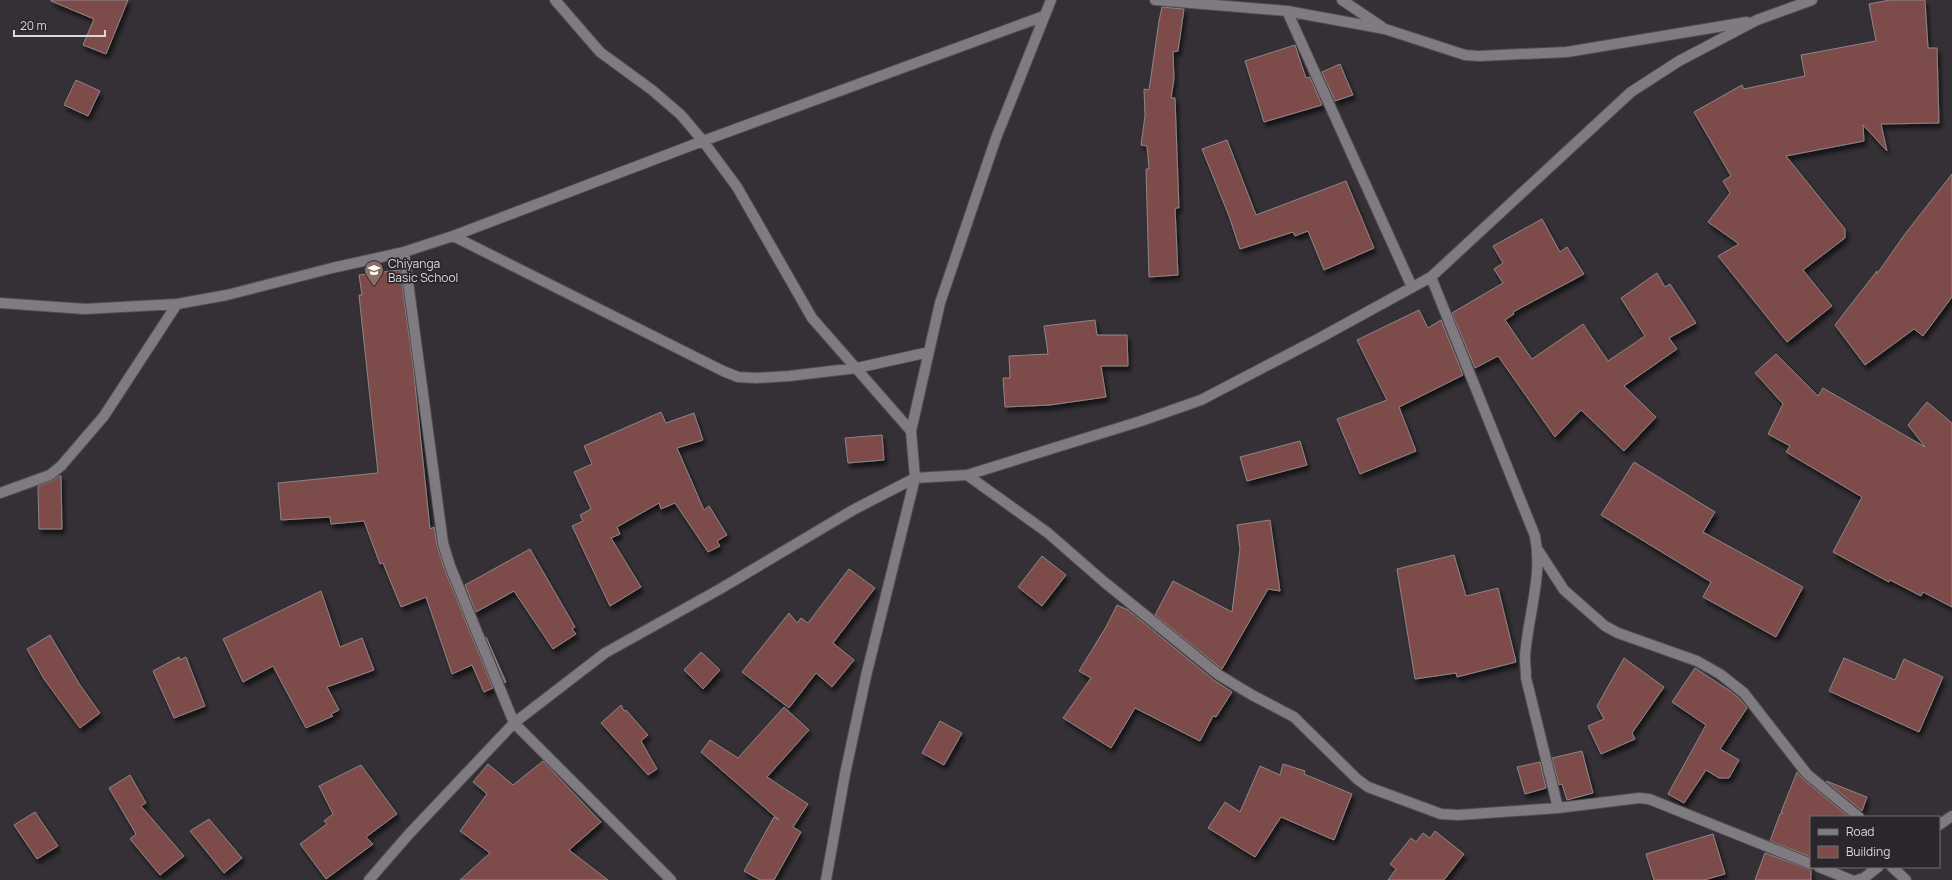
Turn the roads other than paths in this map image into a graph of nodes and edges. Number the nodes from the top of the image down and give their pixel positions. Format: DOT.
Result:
graph roads {
  1 [pos="555,0"];
  2 [pos="1051,0"];
  3 [pos="1154,0"];
  4 [pos="1342,0"];
  5 [pos="1812,0"];
  6 [pos="1287,10"];
  7 [pos="1044,16"];
  8 [pos="1757,20"];
  9 [pos="1385,29"];
  10 [pos="703,141"];
  11 [pos="453,236"];
  12 [pos="404,252"];
  13 [pos="1431,277"];
  14 [pos="1412,287"];
  15 [pos="0,303"];
  16 [pos="177,304"];
  17 [pos="929,352"];
  18 [pos="857,368"];
  19 [pos="911,431"];
  20 [pos="967,475"];
  21 [pos="915,478"];
  22 [pos="0,493"];
  23 [pos="1538,549"];
  24 [pos="514,723"];
  25 [pos="1558,808"];
  26 [pos="1858,816"];
  27 [pos="1952,816"];
  28 [pos="1940,824"];
  29 [pos="1810,864"];
  30 [pos="1821,868"];
  31 [pos="1877,868"];
  32 [pos="1893,868"];
  33 [pos="369,880"];
  34 [pos="671,880"];
  35 [pos="826,880"];
  36 [pos="1851,880"];
  37 [pos="1857,880"];
  38 [pos="1906,880"];
  1 -- 10 [label="street"];
  2 -- 7 [label="street"];
  3 -- 6 [label="street"];
  4 -- 9 [label="street"];
  5 -- 8 [label="street"];
  6 -- 9 [label="street"];
  6 -- 14 [label="street"];
  7 -- 10 [label="street"];
  7 -- 17 [label="street"];
  8 -- 9 [label="street"];
  8 -- 13 [label="street"];
  10 -- 11 [label="street"];
  10 -- 18 [label="street"];
  11 -- 12 [label="street"];
  11 -- 18 [label="street"];
  12 -- 16 [label="street"];
  12 -- 24 [label="street"];
  13 -- 14 [label="street"];
  13 -- 23 [label="street"];
  14 -- 20 [label="street"];
  15 -- 16 [label="street"];
  16 -- 22 [label="street"];
  17 -- 18 [label="street"];
  17 -- 19 [label="street"];
  18 -- 19 [label="street"];
  19 -- 21 [label="street"];
  20 -- 21 [label="street"];
  20 -- 25 [label="street"];
  21 -- 24 [label="street"];
  21 -- 35 [label="street"];
  23 -- 25 [label="street"];
  23 -- 26 [label="street"];
  24 -- 33 [label="street"];
  24 -- 34 [label="street"];
  25 -- 29 [label="street"];
  27 -- 28 [label="street"];
  30 -- 36 [label="street"];
  31 -- 37 [label="street"];
  32 -- 38 [label="street"];
}
